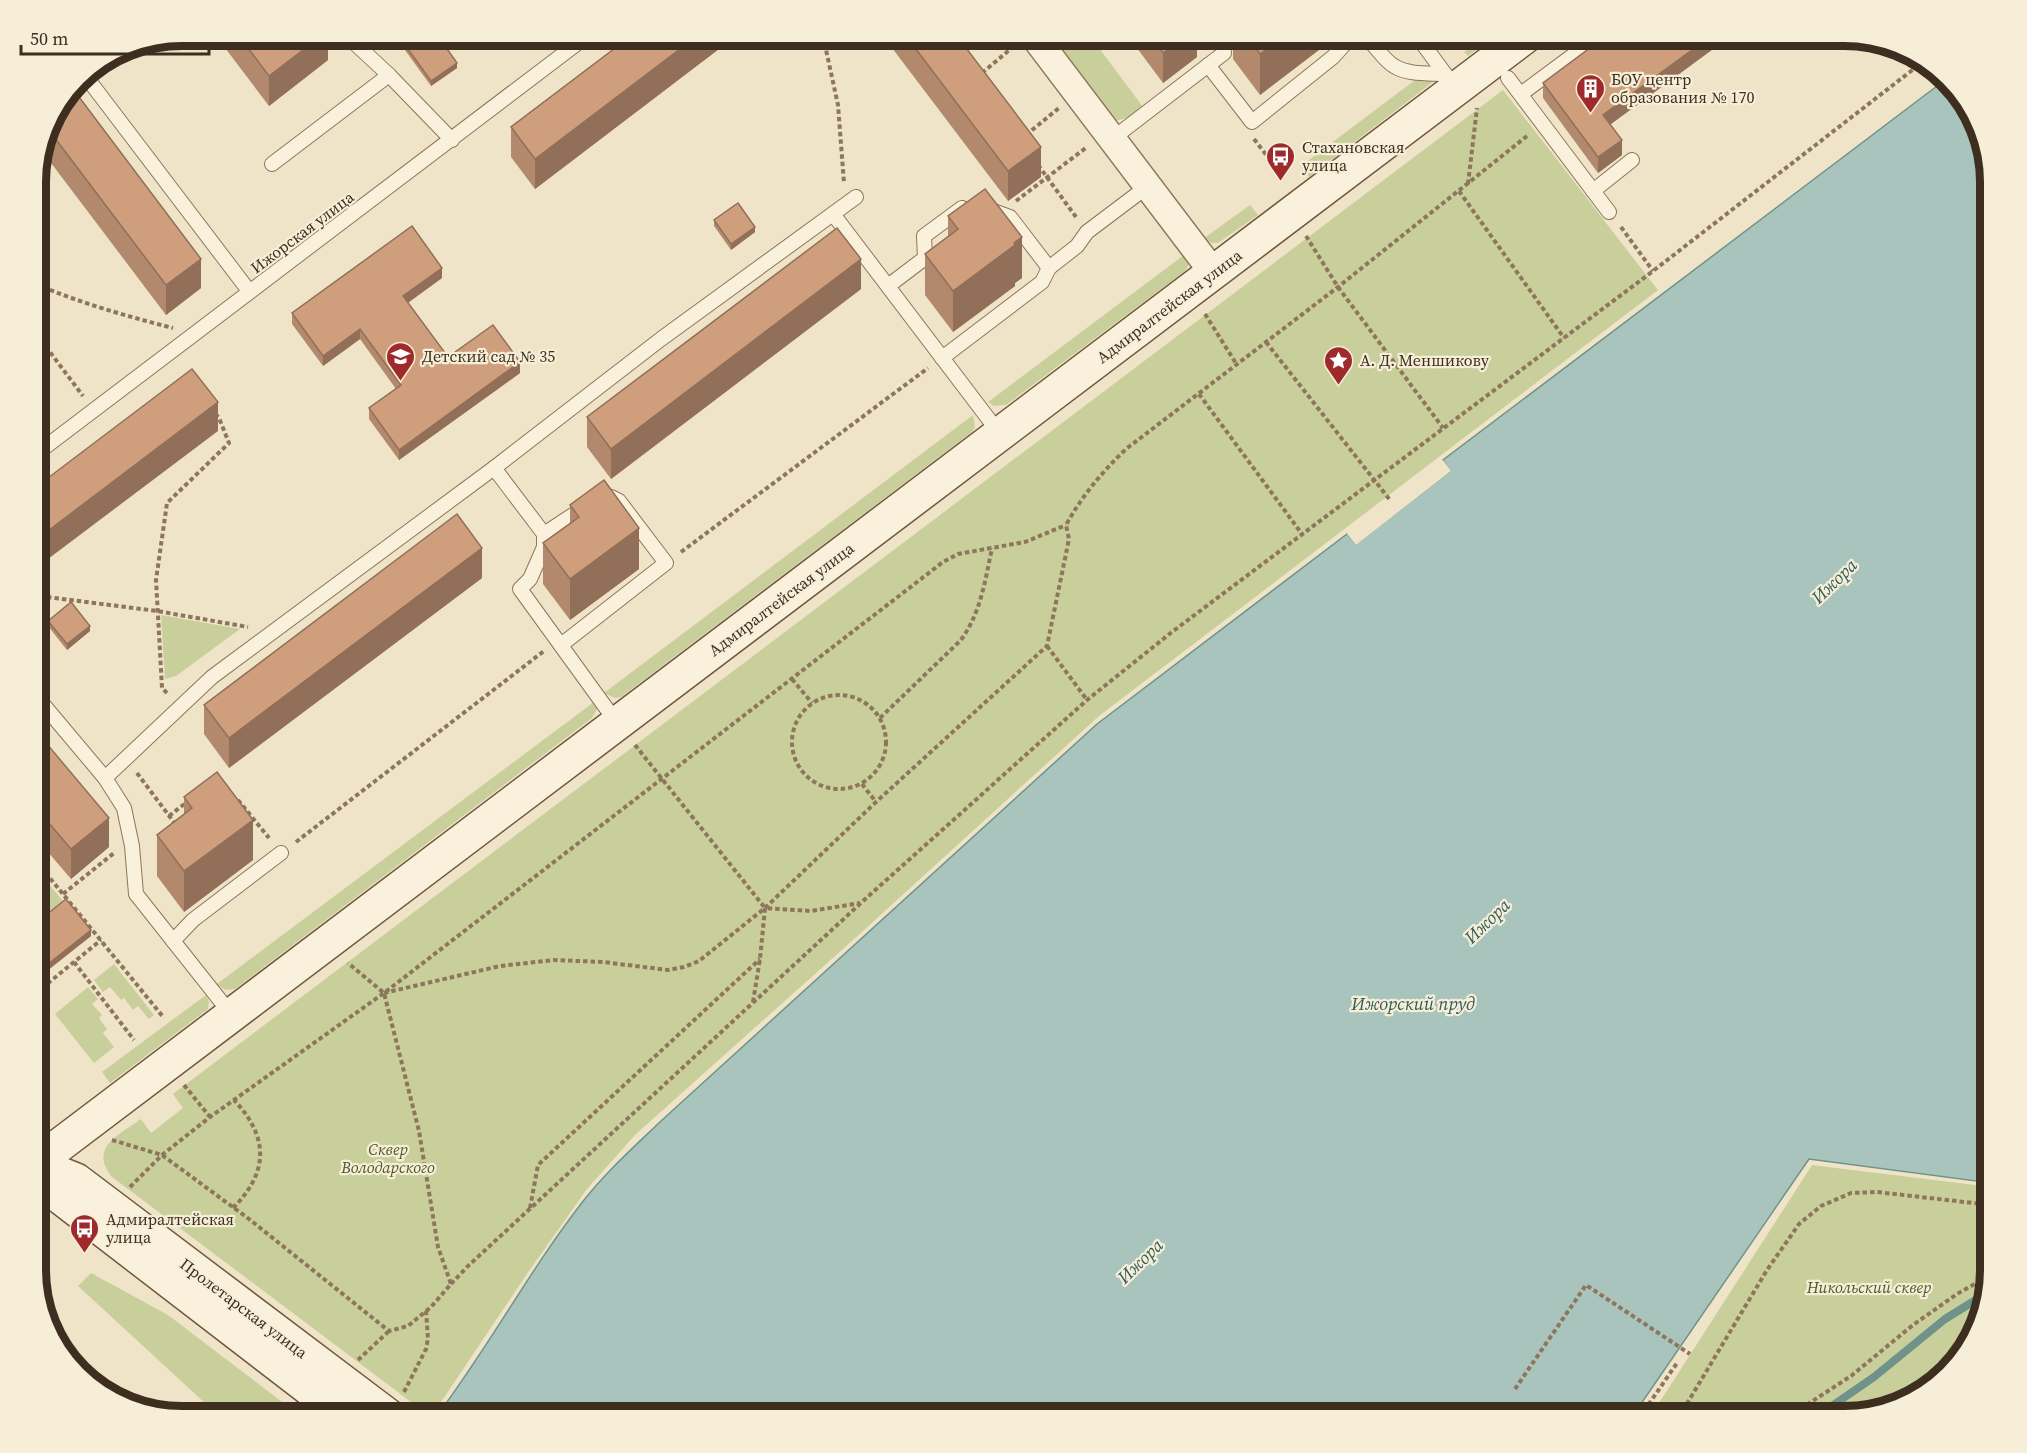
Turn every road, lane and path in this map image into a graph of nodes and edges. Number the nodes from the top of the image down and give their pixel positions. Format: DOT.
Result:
graph roads {
  1 [pos="1017,46"];
  2 [pos="1032,46"];
  3 [pos="1223,46"];
  4 [pos="1343,46"];
  5 [pos="1377,46"];
  6 [pos="1425,46"];
  7 [pos="1513,46"];
  8 [pos="1585,46"];
  9 [pos="359,47"];
  10 [pos="573,47"];
  11 [pos="826,47"];
  12 [pos="1208,65"];
  13 [pos="1916,67"];
  14 [pos="389,75"];
  15 [pos="1508,78"];
  16 [pos="973,80"];
  17 [pos="90,83"];
  18 [pos="1460,88"];
  19 [pos="1077,93"];
  20 [pos="1521,94"];
  21 [pos="1252,122"];
  22 [pos="1542,123"];
  23 [pos="1109,136"];
  24 [pos="452,140"];
  25 [pos="1020,140"];
  26 [pos="1033,159"];
  27 [pos="1632,160"];
  28 [pos="273,164"];
  29 [pos="1281,174"];
  30 [pos="1047,178"];
  31 [pos="1468,185"];
  32 [pos="1148,186"];
  33 [pos="1459,191"];
  34 [pos="1593,191"];
  35 [pos="851,201"];
  36 [pos="1001,212"];
  37 [pos="1609,212"];
  38 [pos="832,214"];
  39 [pos="1087,232"];
  40 [pos="1304,232"];
  41 [pos="1049,267"];
  42 [pos="1653,271"];
  43 [pos="1213,272"];
  44 [pos="888,286"];
  45 [pos="1338,287"];
  46 [pos="47,289"];
  47 [pos="249,291"];
  48 [pos="1202,309"];
  49 [pos="1564,338"];
  50 [pos="1266,342"];
  51 [pos="180,345"];
  52 [pos="47,351"];
  53 [pos="942,357"];
  54 [pos="1237,364"];
  55 [pos="1199,394"];
  56 [pos="86,400"];
  57 [pos="212,409"];
  58 [pos="1443,428"];
  59 [pos="1000,434"];
  60 [pos="47,446"];
  61 [pos="494,468"];
  62 [pos="1375,480"];
  63 [pos="1390,500"];
  64 [pos="1066,525"];
  65 [pos="544,534"];
  66 [pos="1302,534"];
  67 [pos="992,548"];
  68 [pos="666,563"];
  69 [pos="47,597"];
  70 [pos="157,611"];
  71 [pos="275,631"];
  72 [pos="561,645"];
  73 [pos="1047,646"];
  74 [pos="792,679"];
  75 [pos="1087,700"];
  76 [pos="812,703"];
  77 [pos="180,707"];
  78 [pos="47,709"];
  79 [pos="880,718"];
  80 [pos="624,731"];
  81 [pos="126,758"];
  82 [pos="662,777"];
  83 [pos="105,778"];
  84 [pos="862,784"];
  85 [pos="231,794"];
  86 [pos="195,795"];
  87 [pos="876,802"];
  88 [pos="169,816"];
  89 [pos="179,829"];
  90 [pos="131,839"];
  91 [pos="281,854"];
  92 [pos="47,874"];
  93 [pos="63,894"];
  94 [pos="862,902"];
  95 [pos="765,908"];
  96 [pos="101,940"];
  97 [pos="173,941"];
  98 [pos="342,958"];
  99 [pos="760,959"];
  100 [pos="74,962"];
  101 [pos="47,984"];
  102 [pos="384,993"];
  103 [pos="753,1003"];
  104 [pos="231,1014"];
  105 [pos="164,1018"];
  106 [pos="134,1040"];
  107 [pos="184,1085"];
  108 [pos="234,1100"];
  109 [pos="210,1117"];
  110 [pos="105,1138"];
  111 [pos="162,1155"];
  112 [pos="47,1156"];
  113 [pos="47,1168"];
  114 [pos="47,1179"];
  115 [pos="125,1192"];
  116 [pos="1980,1204"];
  117 [pos="233,1208"];
  118 [pos="530,1208"];
  119 [pos="1979,1281"];
  120 [pos="451,1284"];
  121 [pos="426,1311"];
  122 [pos="389,1332"];
  123 [pos="1690,1354"];
  124 [pos="1677,1363"];
  125 [pos="353,1365"];
  126 [pos="1515,1389"];
  127 [pos="332,1406"];
  128 [pos="390,1406"];
  129 [pos="396,1406"];
  130 [pos="1648,1406"];
  131 [pos="1686,1406"];
  132 [pos="1805,1406"];
  1 -- 16 [label="path"];
  2 -- 19 [label="street"];
  3 -- 12 [label="lane"];
  4 -- 21 [label="lane"];
  5 -- 18 [label="lane"];
  6 -- 18 [label="lane"];
  7 -- 18 [label="street, Адмиралтейская улица"];
  8 -- 20 [label="lane"];
  9 -- 14 [label="lane"];
  10 -- 24 [label="lane, Ижорская улица"];
  11 -- 35 [label="path"];
  12 -- 21 [label="lane"];
  12 -- 23 [label="lane"];
  13 -- 42 [label="path"];
  14 -- 24 [label="lane"];
  14 -- 28 [label="lane"];
  15 -- 20 [label="lane"];
  17 -- 47 [label="lane"];
  18 -- 31 [label="path"];
  18 -- 43 [label="street, Адмиралтейская улица"];
  19 -- 23 [label="street"];
  19 -- 25 [label="path"];
  20 -- 22 [label="lane"];
  21 -- 29 [label="path"];
  22 -- 31 [label="path"];
  22 -- 34 [label="lane"];
  23 -- 30 [label="path"];
  23 -- 32 [label="street"];
  24 -- 47 [label="lane, Ижорская улица"];
  26 -- 30 [label="path"];
  27 -- 34 [label="lane"];
  30 -- 36 [label="path"];
  30 -- 39 [label="path"];
  31 -- 33 [label="path"];
  32 -- 39 [label="lane"];
  32 -- 43 [label="street"];
  33 -- 45 [label="path"];
  33 -- 49 [label="path"];
  34 -- 37 [label="lane"];
  35 -- 38 [label="lane"];
  36 -- 41 [label="lane"];
  36 -- 44 [label="lane"];
  37 -- 42 [label="path"];
  38 -- 44 [label="lane"];
  38 -- 61 [label="lane"];
  39 -- 41 [label="lane"];
  40 -- 45 [label="path"];
  41 -- 53 [label="lane"];
  42 -- 49 [label="path"];
  43 -- 59 [label="street, Адмиралтейская улица"];
  44 -- 53 [label="lane"];
  45 -- 50 [label="path"];
  45 -- 58 [label="path"];
  46 -- 51 [label="path"];
  47 -- 51 [label="lane, Ижорская улица"];
  48 -- 54 [label="path"];
  49 -- 58 [label="path"];
  50 -- 54 [label="path"];
  50 -- 62 [label="path"];
  51 -- 60 [label="lane, Ижорская улица"];
  52 -- 56 [label="path"];
  53 -- 59 [label="lane"];
  53 -- 68 [label="path"];
  54 -- 55 [label="path"];
  55 -- 64 [label="path"];
  55 -- 66 [label="path"];
  57 -- 70 [label="path"];
  58 -- 62 [label="path"];
  59 -- 80 [label="street, Адмиралтейская улица"];
  61 -- 65 [label="lane"];
  61 -- 71 [label="lane"];
  62 -- 63 [label="path"];
  62 -- 66 [label="path"];
  64 -- 67 [label="path"];
  64 -- 73 [label="path"];
  65 -- 68 [label="lane"];
  65 -- 72 [label="lane"];
  66 -- 75 [label="path"];
  67 -- 74 [label="path"];
  67 -- 79 [label="path"];
  68 -- 72 [label="lane"];
  69 -- 70 [label="path"];
  70 -- 71 [label="path"];
  70 -- 77 [label="path"];
  71 -- 77 [label="lane"];
  72 -- 80 [label="lane"];
  72 -- 91 [label="path"];
  73 -- 75 [label="path"];
  73 -- 87 [label="path"];
  74 -- 76 [label="path"];
  74 -- 82 [label="path"];
  75 -- 94 [label="path"];
  76 -- 79 [label="path"];
  76 -- 84 [label="path"];
  77 -- 81 [label="lane"];
  78 -- 83 [label="lane"];
  79 -- 84 [label="path"];
  80 -- 82 [label="path"];
  80 -- 104 [label="street, Адмиралтейская улица"];
  81 -- 83 [label="lane"];
  81 -- 88 [label="path"];
  82 -- 95 [label="path"];
  82 -- 102 [label="path"];
  83 -- 90 [label="lane"];
  84 -- 87 [label="path"];
  85 -- 91 [label="path"];
  86 -- 88 [label="path"];
  87 -- 95 [label="path"];
  88 -- 89 [label="path"];
  90 -- 93 [label="path"];
  90 -- 97 [label="lane"];
  91 -- 97 [label="lane"];
  92 -- 93 [label="path"];
  93 -- 96 [label="path"];
  94 -- 95 [label="path"];
  94 -- 103 [label="path"];
  95 -- 99 [label="path"];
  95 -- 102 [label="path"];
  96 -- 100 [label="path"];
  96 -- 105 [label="path"];
  97 -- 104 [label="lane"];
  98 -- 102 [label="path"];
  99 -- 103 [label="path"];
  99 -- 118 [label="path"];
  100 -- 101 [label="path"];
  100 -- 106 [label="path"];
  102 -- 108 [label="path"];
  102 -- 120 [label="path"];
  103 -- 118 [label="path"];
  104 -- 112 [label="street, Адмиралтейская улица"];
  107 -- 109 [label="path"];
  108 -- 109 [label="path"];
  108 -- 117 [label="path"];
  109 -- 111 [label="path"];
  110 -- 111 [label="path"];
  111 -- 115 [label="path"];
  111 -- 117 [label="path"];
  113 -- 128 [label="street, Пролетарская улица"];
  114 -- 127 [label="street, Пролетарская улица"];
  116 -- 131 [label="path"];
  117 -- 122 [label="path"];
  118 -- 120 [label="path"];
  119 -- 132 [label="path"];
  120 -- 121 [label="path"];
  121 -- 122 [label="path"];
  121 -- 129 [label="path"];
  122 -- 125 [label="path"];
  123 -- 126 [label="path"];
  124 -- 130 [label="path"];
}
